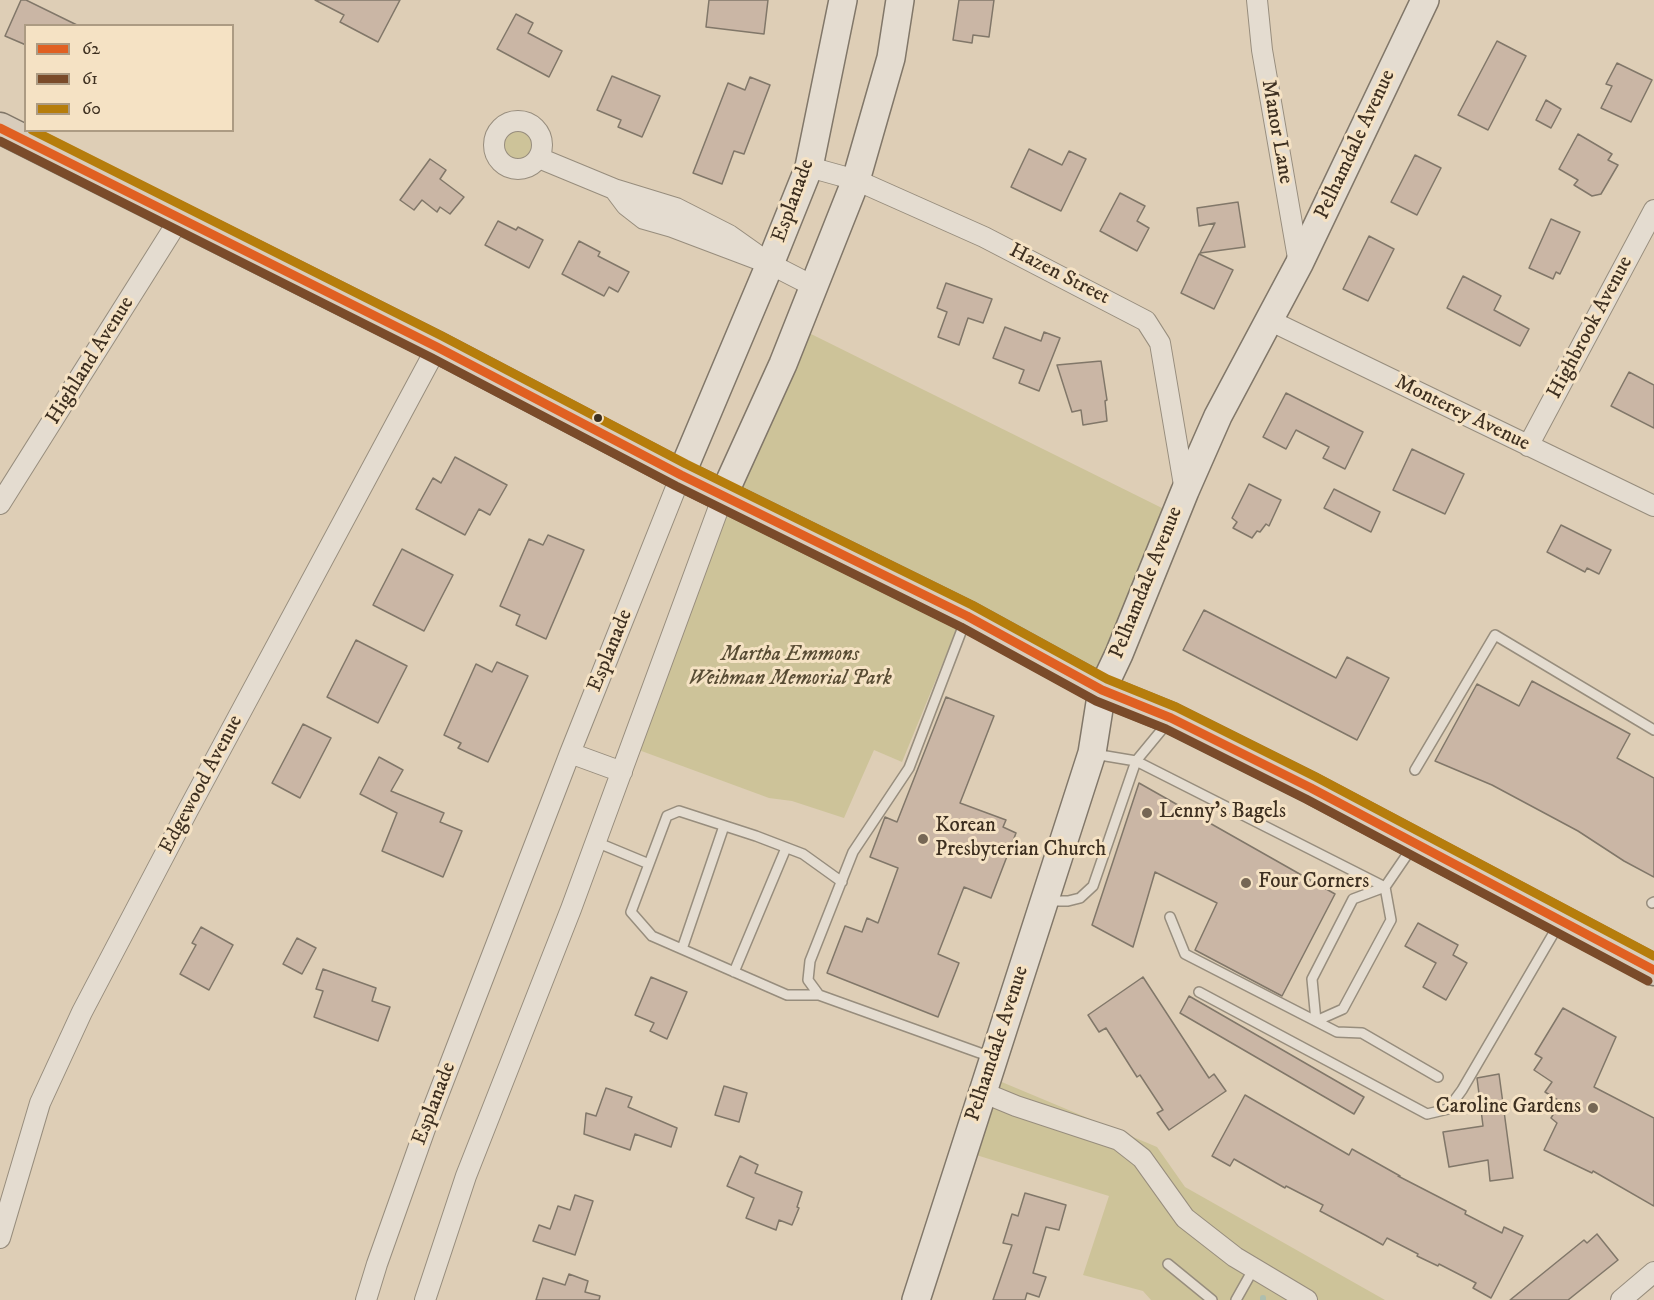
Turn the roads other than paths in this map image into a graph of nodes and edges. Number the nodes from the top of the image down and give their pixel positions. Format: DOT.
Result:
graph roads {
  1 [pos="843,0"];
  2 [pos="900,0"];
  3 [pos="1257,0"];
  4 [pos="1425,0"];
  5 [pos="0,128"];
  6 [pos="539,158"];
  7 [pos="808,167"];
  8 [pos="856,180"];
  9 [pos="1654,210"];
  10 [pos="180,218"];
  11 [pos="770,264"];
  12 [pos="1299,264"];
  13 [pos="815,287"];
  14 [pos="1269,320"];
  15 [pos="437,347"];
  16 [pos="1528,446"];
  17 [pos="681,475"];
  18 [pos="1185,491"];
  19 [pos="723,496"];
  20 [pos="0,504"];
  21 [pos="1654,506"];
  22 [pos="967,616"];
  23 [pos="1102,690"];
  24 [pos="1171,718"];
  25 [pos="1654,730"];
  26 [pos="570,753"];
  27 [pos="1092,753"];
  28 [pos="1136,761"];
  29 [pos="1415,770"];
  30 [pos="622,772"];
  31 [pos="724,826"];
  32 [pos="596,842"];
  33 [pos="1414,844"];
  34 [pos="786,848"];
  35 [pos="649,864"];
  36 [pos="842,882"];
  37 [pos="1385,887"];
  38 [pos="1045,900"];
  39 [pos="1170,917"];
  40 [pos="1560,921"];
  41 [pos="682,949"];
  42 [pos="1654,970"];
  43 [pos="735,972"];
  44 [pos="1199,992"];
  45 [pos="819,995"];
  46 [pos="1316,1021"];
  47 [pos="993,1058"];
  48 [pos="1438,1077"];
  49 [pos="982,1092"];
  50 [pos="0,1238"];
  51 [pos="1168,1264"];
  52 [pos="1254,1268"];
  53 [pos="1654,1272"];
  54 [pos="366,1300"];
  55 [pos="425,1300"];
  56 [pos="916,1300"];
  57 [pos="1212,1300"];
  58 [pos="1236,1300"];
  59 [pos="1307,1300"];
  60 [pos="1621,1300"];
  1 -- 7 [label="street, Esplanade"];
  2 -- 8 [label="street"];
  3 -- 12 [label="street, Manor Lane"];
  4 -- 12 [label="street, Pelhamdale Avenue"];
  5 -- 10 [label="main road"];
  6 -- 11 [label="street"];
  7 -- 8 [label="street, Hazen Street"];
  7 -- 11 [label="street, Esplanade"];
  8 -- 13 [label="street"];
  8 -- 18 [label="street, Hazen Street"];
  9 -- 16 [label="street, Highbrook Avenue"];
  10 -- 15 [label="main road"];
  10 -- 20 [label="street, Highland Avenue"];
  11 -- 13 [label="street"];
  11 -- 17 [label="street, Esplanade"];
  12 -- 14 [label="street, Pelhamdale Avenue"];
  13 -- 19 [label="street"];
  14 -- 16 [label="street, Monterey Avenue"];
  14 -- 18 [label="street, Pelhamdale Avenue"];
  15 -- 17 [label="main road"];
  15 -- 50 [label="street, Edgewood Avenue"];
  16 -- 21 [label="street, Monterey Avenue"];
  17 -- 19 [label="main road"];
  17 -- 26 [label="street, Esplanade"];
  18 -- 23 [label="street, Pelhamdale Avenue"];
  19 -- 22 [label="main road"];
  19 -- 30 [label="street"];
  22 -- 23 [label="main road"];
  22 -- 36 [label="lane"];
  23 -- 24 [label="main road"];
  23 -- 27 [label="street, Pelhamdale Avenue"];
  24 -- 28 [label="lane"];
  24 -- 33 [label="main road"];
  25 -- 29 [label="lane"];
  26 -- 30 [label="street"];
  26 -- 54 [label="street, Esplanade"];
  27 -- 28 [label="lane"];
  27 -- 38 [label="street, Pelhamdale Avenue"];
  28 -- 37 [label="lane"];
  28 -- 38 [label="lane"];
  30 -- 32 [label="street"];
  31 -- 34 [label="lane"];
  31 -- 35 [label="lane"];
  31 -- 41 [label="lane"];
  32 -- 35 [label="lane"];
  32 -- 55 [label="street"];
  33 -- 37 [label="lane"];
  33 -- 40 [label="main road"];
  34 -- 36 [label="lane"];
  34 -- 43 [label="lane"];
  35 -- 41 [label="lane"];
  36 -- 45 [label="lane"];
  37 -- 46 [label="lane"];
  37 -- 46 [label="lane"];
  38 -- 47 [label="street, Pelhamdale Avenue"];
  39 -- 46 [label="lane"];
  40 -- 42 [label="main road"];
  40 -- 44 [label="lane"];
  41 -- 43 [label="lane"];
  43 -- 45 [label="lane"];
  45 -- 47 [label="lane"];
  46 -- 48 [label="lane"];
  47 -- 49 [label="street, Pelhamdale Avenue"];
  49 -- 52 [label="street"];
  49 -- 56 [label="street, Pelhamdale Avenue"];
  51 -- 57 [label="lane"];
  52 -- 58 [label="lane"];
  52 -- 59 [label="street"];
  53 -- 60 [label="street"];
}
